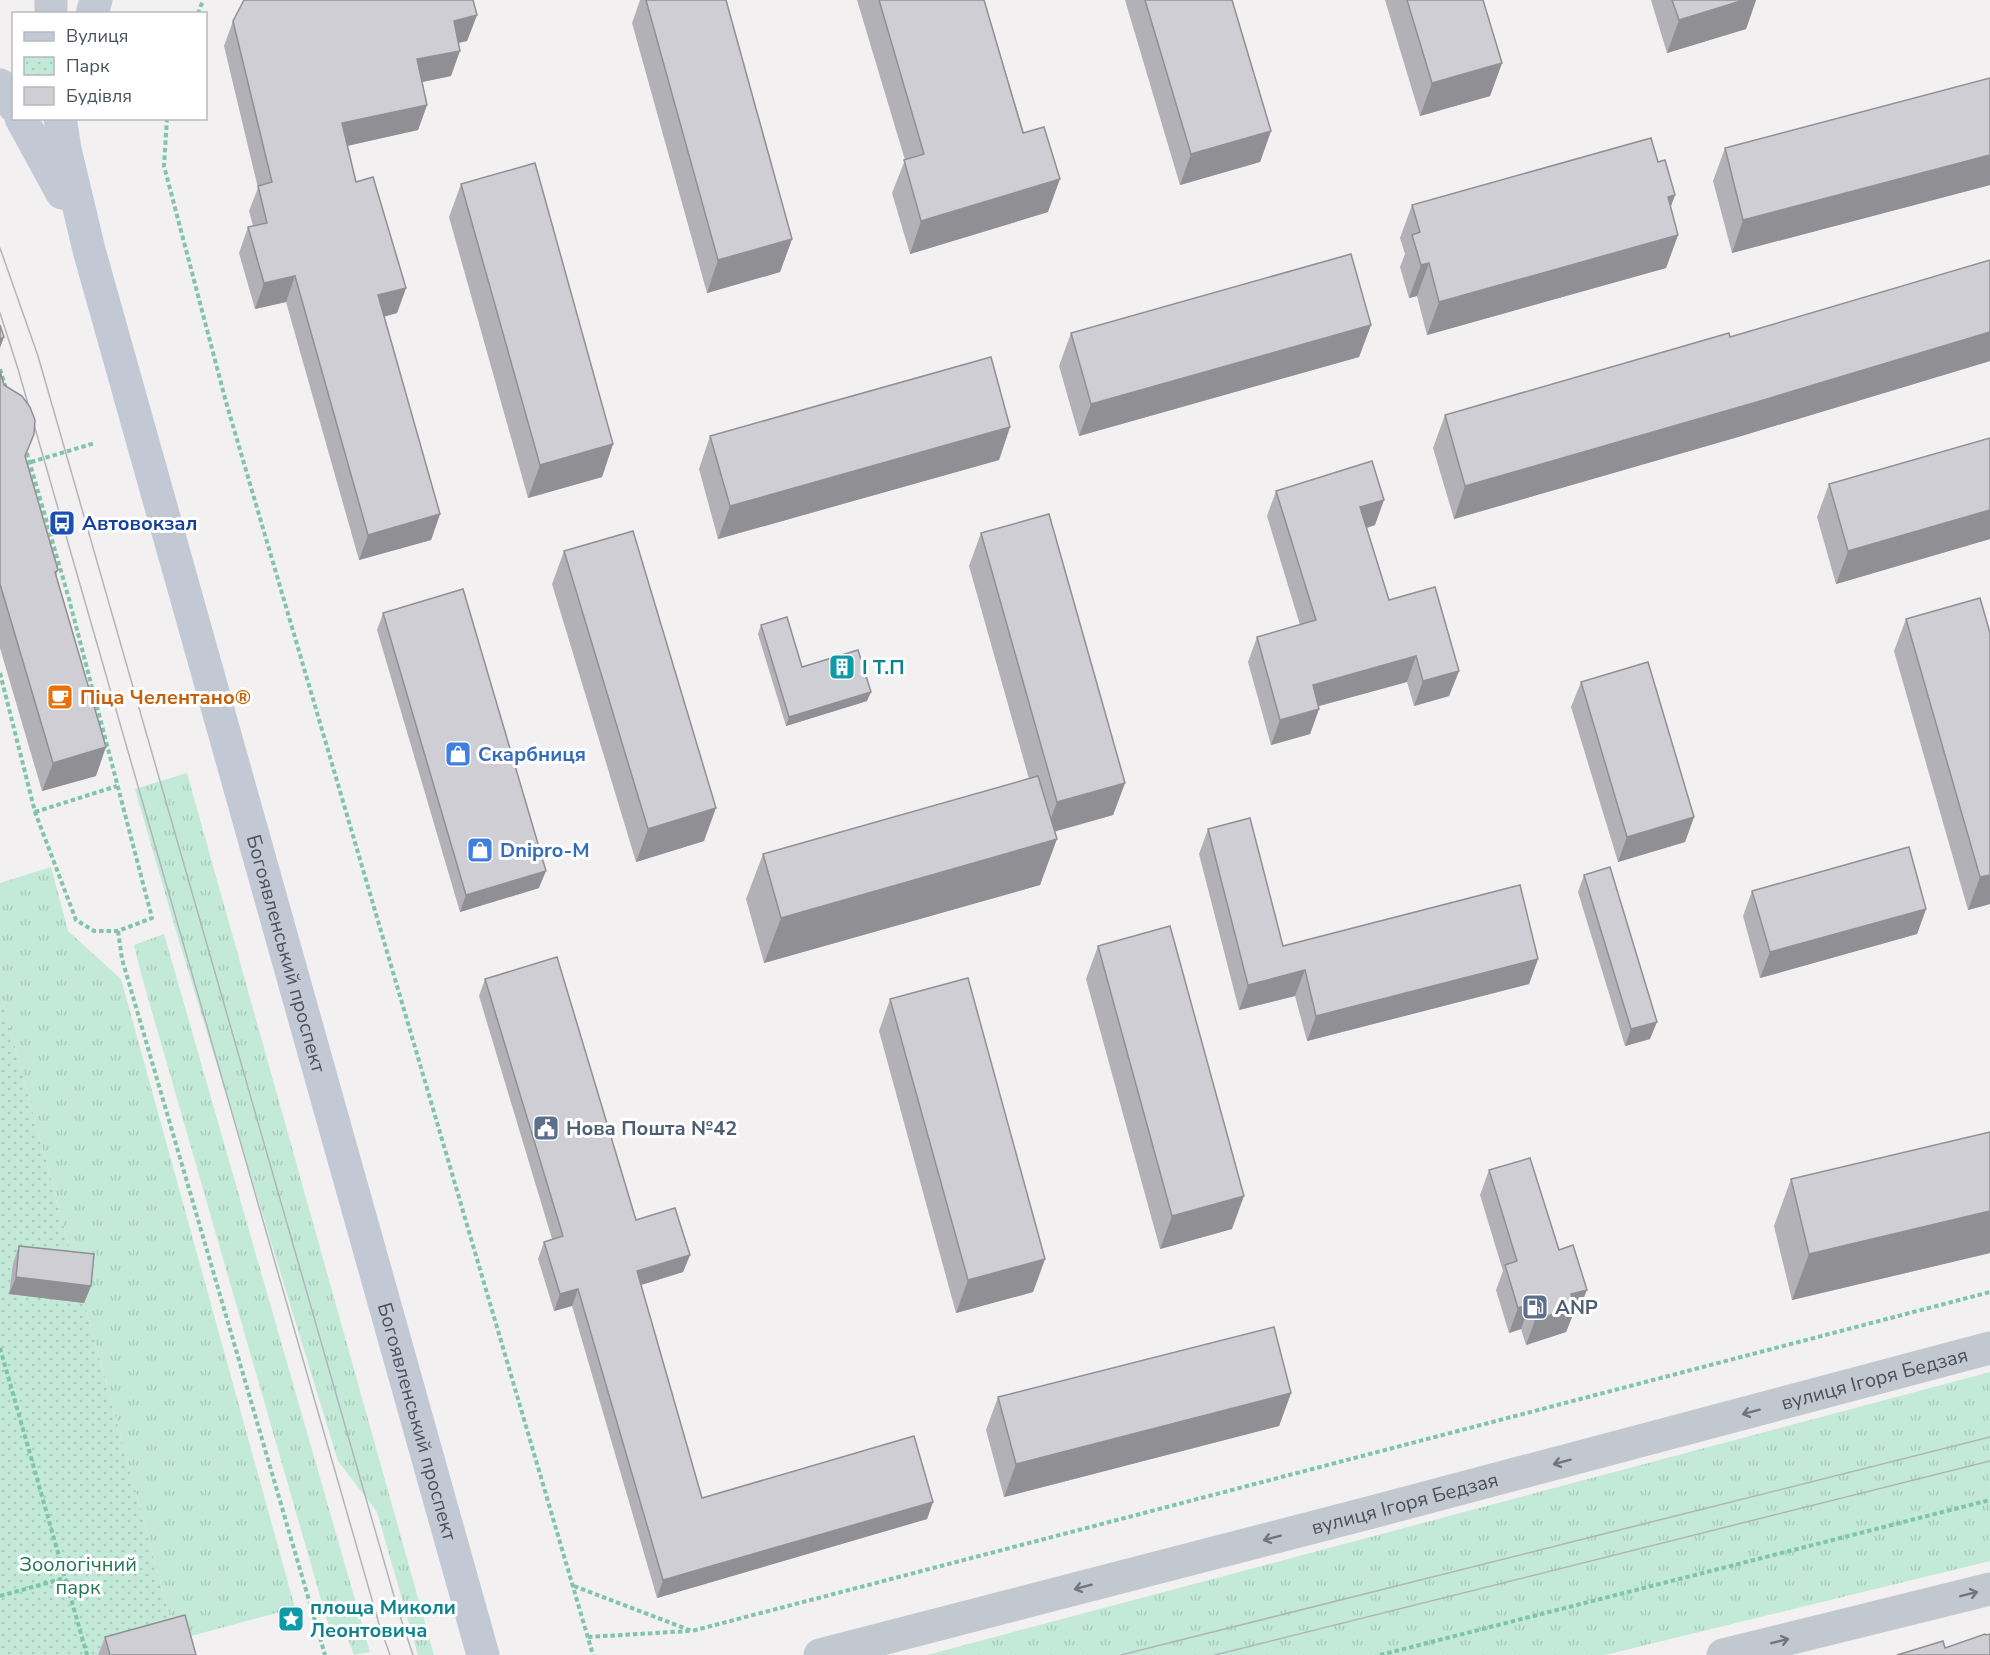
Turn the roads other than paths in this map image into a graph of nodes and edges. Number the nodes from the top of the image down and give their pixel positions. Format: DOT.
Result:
graph roads {
  1 [pos="0,85"];
  2 [pos="12,103"];
  3 [pos="22,120"];
  4 [pos="60,120"];
  5 [pos="76,120"];
  6 [pos="76,200"];
  7 [pos="89,250"];
  8 [pos="1990,1348"];
  9 [pos="1990,1589"];
  10 [pos="483,1655"];
  11 [pos="820,1655"];
  12 [pos="1723,1655"];
  1 -- 2 [label="main road"];
  3 -- 7 [label="main road, Богоявленський проспект"];
  4 -- 6 [label="main road, Богоявленський проспект"];
  5 -- 6 [label="main road"];
  6 -- 7 [label="main road, Богоявленський проспект"];
  7 -- 10 [label="main road, Богоявленський проспект"];
  8 -- 11 [label="street, вулиця Ігоря Бедзая, one-way"];
  12 -- 9 [label="street, one-way"];
}
